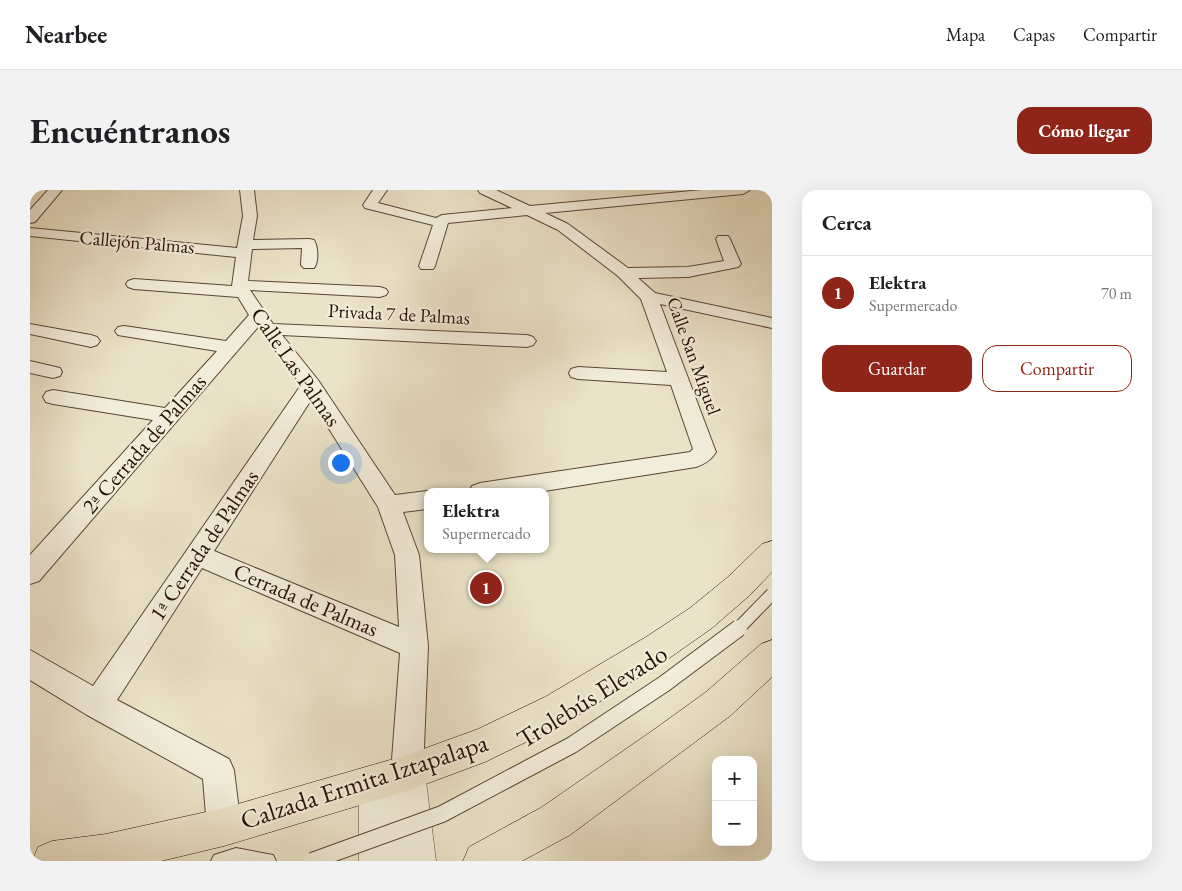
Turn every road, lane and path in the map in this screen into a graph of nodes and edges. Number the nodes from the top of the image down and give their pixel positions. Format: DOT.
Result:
graph roads {
  1 [pos="51,190"];
  2 [pos="55,190"];
  3 [pos="247,190"];
  4 [pos="380,190"];
  5 [pos="485,190"];
  6 [pos="597,190"];
  7 [pos="743,190"];
  8 [pos="30,196"];
  9 [pos="603,204"];
  10 [pos="528,210"];
  11 [pos="30,219"];
  12 [pos="440,223"];
  13 [pos="30,232"];
  14 [pos="723,239"];
  15 [pos="246,249"];
  16 [pos="309,265"];
  17 [pos="427,266"];
  18 [pos="624,273"];
  19 [pos="134,284"];
  20 [pos="241,288"];
  21 [pos="380,292"];
  22 [pos="649,297"];
  23 [pos="264,322"];
  24 [pos="772,323"];
  25 [pos="30,329"];
  26 [pos="124,331"];
  27 [pos="91,341"];
  28 [pos="527,341"];
  29 [pos="230,347"];
  30 [pos="30,367"];
  31 [pos="53,372"];
  32 [pos="578,373"];
  33 [pos="679,379"];
  34 [pos="311,385"];
  35 [pos="53,397"];
  36 [pos="170,416"];
  37 [pos="506,488"];
  38 [pos="424,500"];
  39 [pos="389,505"];
  40 [pos="772,553"];
  41 [pos="198,555"];
  42 [pos="30,572"];
  43 [pos="772,594"];
  44 [pos="414,646"];
  45 [pos="772,655"];
  46 [pos="30,664"];
  47 [pos="96,705"];
  48 [pos="397,765"];
  49 [pos="224,827"];
  50 [pos="52,861"];
  51 [pos="220,861"];
  52 [pos="267,861"];
  53 [pos="312,861"];
  54 [pos="379,861"];
  55 [pos="416,861"];
  56 [pos="483,861"];
  1 -- 8 [label="street"];
  2 -- 11 [label="street"];
  3 -- 15 [label="street, Calle Las Palmas"];
  4 -- 12 [label="street"];
  5 -- 10 [label="street, Calle San Miguel"];
  6 -- 9 [label="street"];
  7 -- 9 [label="street"];
  9 -- 10 [label="street"];
  10 -- 12 [label="street"];
  10 -- 18 [label="street, Calle San Miguel"];
  12 -- 17 [label="street"];
  13 -- 15 [label="street, Callejón Palmas"];
  14 -- 18 [label="street, Calle San Miguel"];
  15 -- 16 [label="street, Callejón Palmas"];
  15 -- 20 [label="street, Calle Las Palmas"];
  18 -- 22 [label="street, Calle San Miguel"];
  19 -- 20 [label="street"];
  20 -- 21 [label="street"];
  20 -- 23 [label="street, Calle Las Palmas"];
  22 -- 24 [label="street"];
  22 -- 33 [label="street, Calle San Miguel"];
  23 -- 28 [label="street, Privada 7 de Palmas"];
  23 -- 29 [label="street, 2ª Cerrada de Palmas"];
  23 -- 34 [label="street, Calle Las Palmas"];
  25 -- 27 [label="street"];
  26 -- 29 [label="street"];
  29 -- 36 [label="street, 2ª Cerrada de Palmas"];
  30 -- 31 [label="street"];
  32 -- 33 [label="street"];
  33 -- 37 [label="street, Calle San Miguel"];
  34 -- 39 [label="street, Calle Las Palmas"];
  34 -- 41 [label="street, 1ª Cerrada de Palmas"];
  35 -- 36 [label="street"];
  36 -- 42 [label="street, 2ª Cerrada de Palmas"];
  38 -- 39 [label="street"];
  39 -- 44 [label="street, Calle Las Palmas"];
  40 -- 48 [label="main road, Calzada Ermita Iztapalapa"];
  41 -- 44 [label="street, Cerrada de Palmas"];
  41 -- 47 [label="street, 1ª Cerrada de Palmas"];
  43 -- 53 [label="lane, Trolebús Elevado, bridge"];
  44 -- 48 [label="street, Calle Las Palmas"];
  45 -- 56 [label="main road"];
  46 -- 47 [label="street"];
  47 -- 49 [label="street"];
  48 -- 49 [label="main road, Calzada Ermita Iztapalapa"];
  48 -- 54 [label="street, Calle Las Palmas"];
  48 -- 55 [label="street, Calle Las Palmas"];
  49 -- 50 [label="main road, Calzada Ermita Iztapalapa"];
  51 -- 52 [label="lane"];
}
